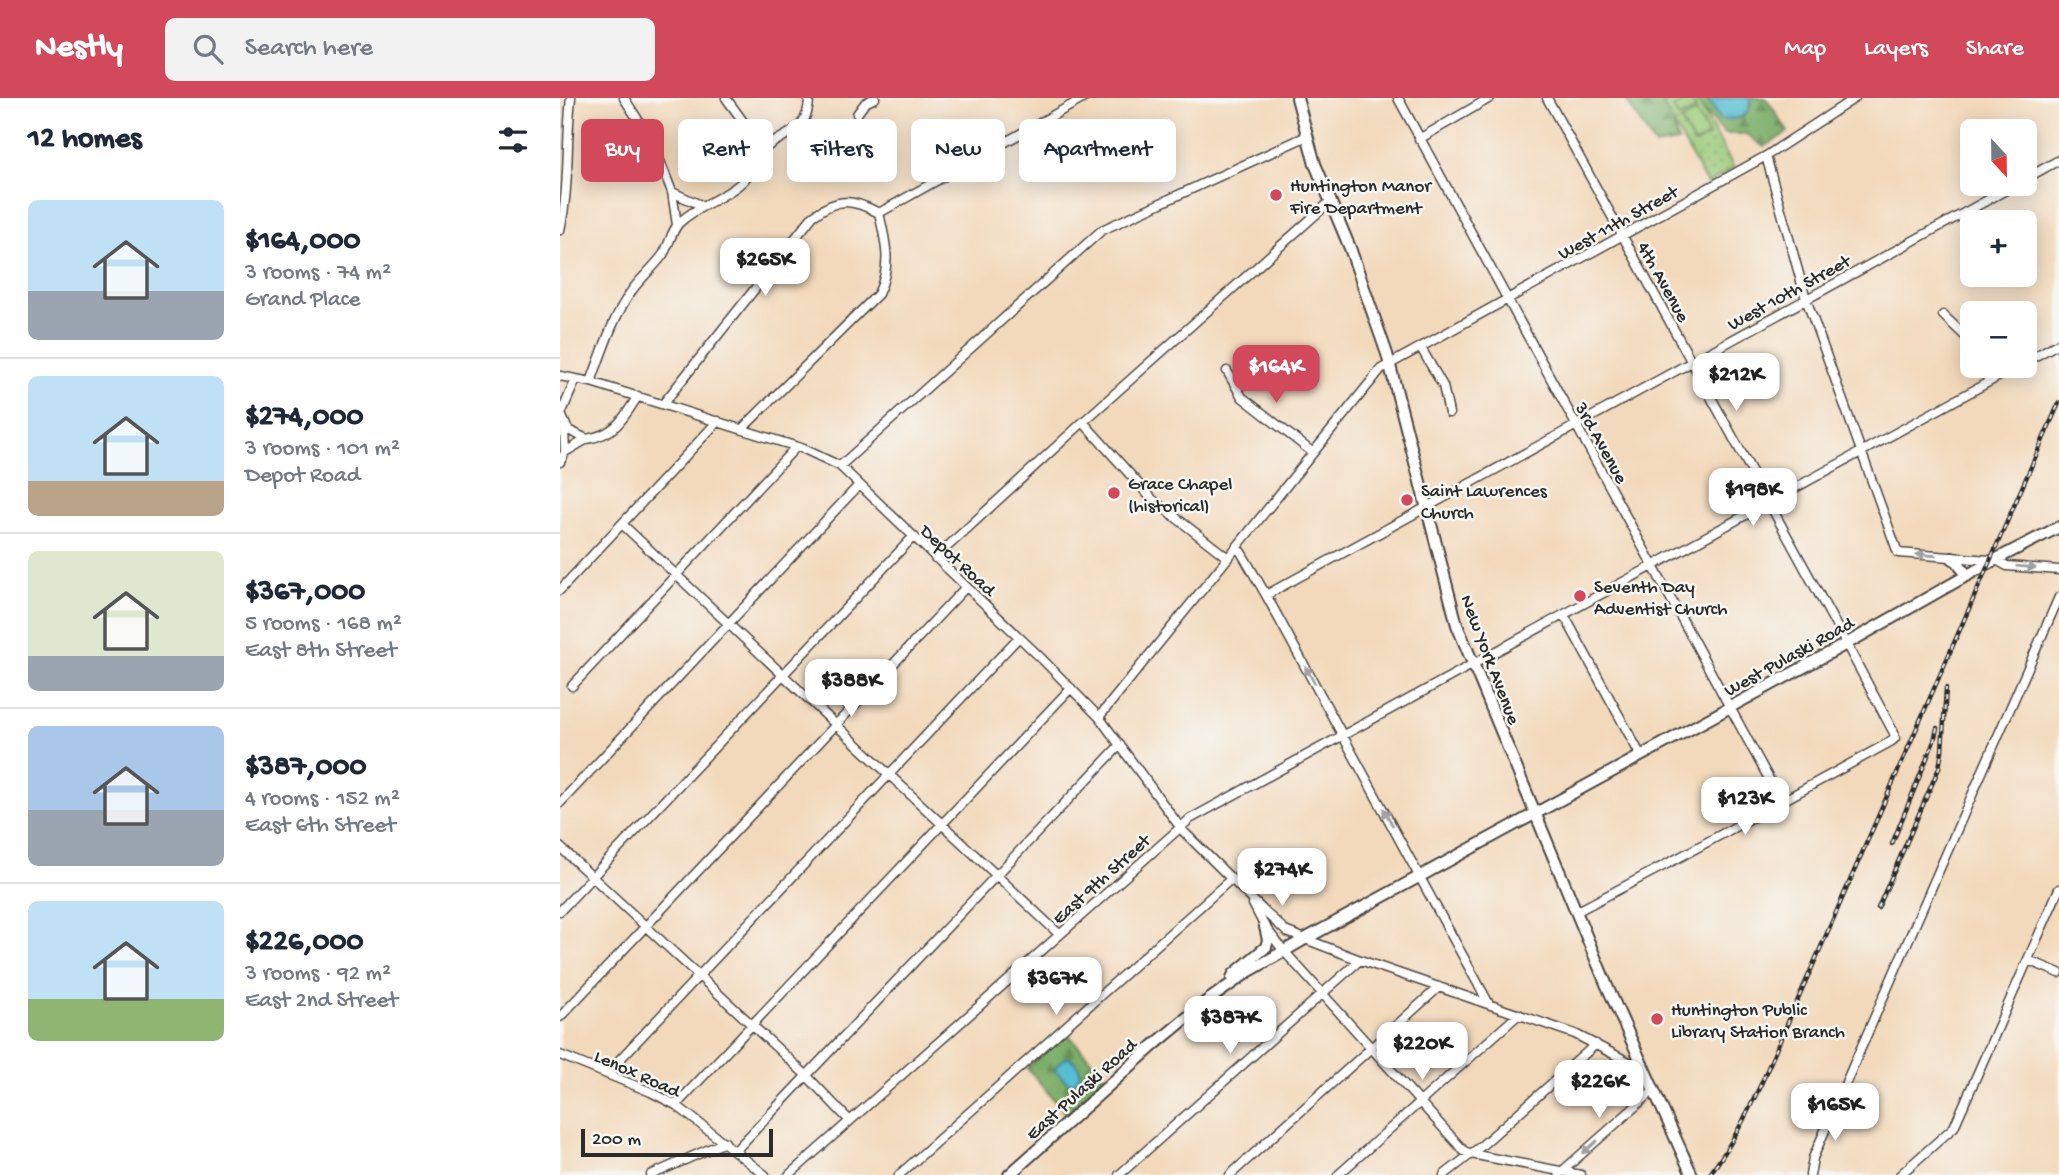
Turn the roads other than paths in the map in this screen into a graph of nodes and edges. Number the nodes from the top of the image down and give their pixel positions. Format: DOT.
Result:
graph roads {
  1 [pos="571,98"];
  2 [pos="624,98"];
  3 [pos="726,98"];
  4 [pos="810,98"];
  5 [pos="875,98"];
  6 [pos="1084,98"];
  7 [pos="1297,98"];
  8 [pos="1398,98"];
  9 [pos="1490,98"];
  10 [pos="1547,98"];
  11 [pos="1855,98"];
  12 [pos="857,114"];
  13 [pos="741,119"];
  14 [pos="1307,136"];
  15 [pos="1419,139"];
  16 [pos="773,144"];
  17 [pos="1766,156"];
  18 [pos="2059,160"];
  19 [pos="2037,173"];
  20 [pos="742,182"];
  21 [pos="672,192"];
  22 [pos="1995,196"];
  23 [pos="1331,201"];
  24 [pos="703,206"];
  25 [pos="879,213"];
  26 [pos="677,225"];
  27 [pos="560,230"];
  28 [pos="1622,236"];
  29 [pos="1807,299"];
  30 [pos="1507,300"];
  31 [pos="1943,316"];
  32 [pos="1960,331"];
  33 [pos="2059,343"];
  34 [pos="1421,348"];
  35 [pos="2037,355"];
  36 [pos="1692,362"];
  37 [pos="1390,364"];
  38 [pos="1227,371"];
  39 [pos="560,376"];
  40 [pos="1987,378"];
  41 [pos="1996,378"];
  42 [pos="576,379"];
  43 [pos="591,382"];
  44 [pos="1989,382"];
  45 [pos="638,396"];
  46 [pos="663,404"];
  47 [pos="1450,413"];
  48 [pos="718,421"];
  49 [pos="1083,422"];
  50 [pos="564,424"];
  51 [pos="1575,425"];
  52 [pos="741,429"];
  53 [pos="587,439"];
  54 [pos="796,447"];
  55 [pos="565,452"];
  56 [pos="1312,452"];
  57 [pos="1861,453"];
  58 [pos="560,462"];
  59 [pos="840,466"];
  60 [pos="859,485"];
  61 [pos="1769,503"];
  62 [pos="1427,506"];
  63 [pos="622,524"];
  64 [pos="2059,527"];
  65 [pos="913,537"];
  66 [pos="1236,548"];
  67 [pos="935,558"];
  68 [pos="1228,558"];
  69 [pos="1952,558"];
  70 [pos="1994,561"];
  71 [pos="1654,566"];
  72 [pos="2059,570"];
  73 [pos="676,575"];
  74 [pos="1967,576"];
  75 [pos="966,587"];
  76 [pos="560,590"];
  77 [pos="1266,595"];
  78 [pos="2059,597"];
  79 [pos="1564,615"];
  80 [pos="729,624"];
  81 [pos="1019,638"];
  82 [pos="1846,644"];
  83 [pos="1474,664"];
  84 [pos="782,675"];
  85 [pos="572,686"];
  86 [pos="1071,688"];
  87 [pos="1730,707"];
  88 [pos="1099,717"];
  89 [pos="835,724"];
  90 [pos="1342,735"];
  91 [pos="1120,745"];
  92 [pos="1640,756"];
  93 [pos="889,774"];
  94 [pos="1781,800"];
  95 [pos="560,803"];
  96 [pos="1534,814"];
  97 [pos="943,824"];
  98 [pos="1180,827"];
  99 [pos="560,847"];
  100 [pos="996,874"];
  101 [pos="592,877"];
  102 [pos="1420,878"];
  103 [pos="1231,879"];
  104 [pos="2059,888"];
  105 [pos="1250,898"];
  106 [pos="560,911"];
  107 [pos="1576,912"];
  108 [pos="645,926"];
  109 [pos="1265,927"];
  110 [pos="1059,934"];
  111 [pos="1305,939"];
  112 [pos="1284,951"];
  113 [pos="1360,960"];
  114 [pos="2028,960"];
  115 [pos="2059,973"];
  116 [pos="698,976"];
  117 [pos="1231,983"];
  118 [pos="1439,987"];
  119 [pos="1323,993"];
  120 [pos="1489,1004"];
  121 [pos="1519,1014"];
  122 [pos="560,1017"];
  123 [pos="751,1026"];
  124 [pos="1596,1044"];
  125 [pos="1372,1047"];
  126 [pos="560,1055"];
  127 [pos="1646,1071"];
  128 [pos="607,1073"];
  129 [pos="806,1075"];
  130 [pos="1654,1090"];
  131 [pos="1420,1102"];
  132 [pos="676,1105"];
  133 [pos="849,1120"];
  134 [pos="725,1142"];
  135 [pos="736,1150"];
  136 [pos="1471,1154"];
  137 [pos="1559,1173"];
  138 [pos="651,1175"];
  139 [pos="765,1175"];
  140 [pos="789,1175"];
  141 [pos="899,1175"];
  142 [pos="1009,1175"];
  143 [pos="1119,1175"];
  144 [pos="1230,1175"];
  145 [pos="1338,1175"];
  146 [pos="1444,1175"];
  147 [pos="1581,1175"];
  148 [pos="1692,1175"];
  149 [pos="1810,1175"];
  150 [pos="1900,1175"];
  1 -- 27 [label="street"];
  2 -- 21 [label="street"];
  3 -- 13 [label="street"];
  4 -- 16 [label="street"];
  5 -- 12 [label="street"];
  6 -- 25 [label="street"];
  7 -- 14 [label="main road, New York Avenue"];
  8 -- 15 [label="street, 3rd Avenue"];
  9 -- 15 [label="street"];
  10 -- 28 [label="street, 4th Avenue"];
  11 -- 17 [label="street, West 11th Street"];
  14 -- 23 [label="main road, New York Avenue"];
  14 -- 59 [label="street"];
  15 -- 30 [label="street, 3rd Avenue"];
  17 -- 28 [label="street, West 11th Street"];
  17 -- 29 [label="street"];
  18 -- 19 [label="street"];
  20 -- 24 [label="street"];
  21 -- 24 [label="street"];
  21 -- 26 [label="street"];
  22 -- 29 [label="street, West 10th Street"];
  23 -- 37 [label="main road, New York Avenue"];
  23 -- 49 [label="street"];
  24 -- 26 [label="street"];
  25 -- 46 [label="street"];
  25 -- 52 [label="street"];
  26 -- 43 [label="street"];
  28 -- 30 [label="street, West 11th Street"];
  28 -- 36 [label="street, 4th Avenue"];
  29 -- 36 [label="street, West 10th Street"];
  29 -- 57 [label="street"];
  30 -- 34 [label="street, West 11th Street"];
  30 -- 51 [label="street, 3rd Avenue"];
  31 -- 32 [label="street"];
  33 -- 35 [label="street"];
  34 -- 37 [label="street, West 11th Street"];
  34 -- 47 [label="street"];
  36 -- 51 [label="street, West 10th Street"];
  36 -- 61 [label="street, 4th Avenue"];
  37 -- 56 [label="street, West 11th Street"];
  37 -- 62 [label="main road, New York Avenue"];
  38 -- 56 [label="street"];
  39 -- 42 [label="street, Depot Road"];
  40 -- 44 [label="street"];
  41 -- 44 [label="street, East 9th Street"];
  42 -- 43 [label="street, Depot Road"];
  42 -- 50 [label="street"];
  43 -- 45 [label="street, Depot Road"];
  44 -- 57 [label="street, East 9th Street"];
  45 -- 46 [label="street, Depot Road"];
  45 -- 53 [label="street"];
  46 -- 48 [label="street, Depot Road"];
  48 -- 52 [label="street, Depot Road"];
  48 -- 63 [label="street"];
  49 -- 67 [label="street"];
  49 -- 68 [label="street"];
  50 -- 53 [label="street"];
  50 -- 55 [label="street"];
  51 -- 62 [label="street, West 10th Street"];
  51 -- 71 [label="street, 3rd Avenue"];
  52 -- 54 [label="street, Depot Road"];
  53 -- 55 [label="street"];
  54 -- 59 [label="street, Depot Road"];
  54 -- 73 [label="street"];
  55 -- 58 [label="street"];
  56 -- 66 [label="street, West 11th Street"];
  57 -- 61 [label="street, East 9th Street"];
  69 -- 57 [label="street, one-way"];
  59 -- 60 [label="street, Depot Road"];
  60 -- 65 [label="street, Depot Road"];
  60 -- 80 [label="street"];
  61 -- 71 [label="street, East 9th Street"];
  61 -- 82 [label="street, 4th Avenue"];
  62 -- 77 [label="street, West 10th Street"];
  62 -- 83 [label="main road, New York Avenue"];
  63 -- 73 [label="street"];
  63 -- 76 [label="street"];
  64 -- 70 [label="main road, West Pulaski Road"];
  65 -- 67 [label="street, Depot Road"];
  65 -- 84 [label="street"];
  66 -- 68 [label="street, West 11th Street"];
  66 -- 77 [label="street"];
  67 -- 75 [label="street, Depot Road"];
  68 -- 88 [label="street, West 11th Street"];
  69 -- 70 [label="street"];
  69 -- 74 [label="main road"];
  70 -- 72 [label="street, one-way"];
  70 -- 74 [label="main road, West Pulaski Road"];
  71 -- 79 [label="street, East 9th Street"];
  71 -- 87 [label="street, 3rd Avenue"];
  73 -- 80 [label="street"];
  73 -- 85 [label="street"];
  74 -- 82 [label="main road, West Pulaski Road"];
  75 -- 81 [label="street, Depot Road"];
  75 -- 89 [label="street"];
  90 -- 77 [label="street, one-way"];
  78 -- 149 [label="street"];
  79 -- 83 [label="street, East 9th Street"];
  79 -- 92 [label="street"];
  80 -- 84 [label="street"];
  80 -- 95 [label="street"];
  81 -- 86 [label="street, Depot Road"];
  81 -- 93 [label="street"];
  82 -- 87 [label="main road, West Pulaski Road"];
  82 -- 94 [label="street, 4th Avenue"];
  83 -- 90 [label="street, East 9th Street"];
  83 -- 96 [label="main road, New York Avenue"];
  84 -- 89 [label="street"];
  84 -- 101 [label="street"];
  86 -- 88 [label="street, Depot Road"];
  86 -- 97 [label="street"];
  87 -- 92 [label="main road, West Pulaski Road"];
  87 -- 94 [label="street, 3rd Avenue"];
  88 -- 91 [label="street, Depot Road"];
  89 -- 93 [label="street"];
  89 -- 108 [label="street"];
  90 -- 98 [label="street, East 9th Street"];
  102 -- 90 [label="street, one-way"];
  91 -- 98 [label="street, Depot Road"];
  91 -- 100 [label="street"];
  92 -- 96 [label="main road, West Pulaski Road"];
  93 -- 97 [label="street"];
  93 -- 116 [label="street"];
  94 -- 107 [label="street"];
  96 -- 102 [label="main road, East Pulaski Road"];
  96 -- 107 [label="main road, New York Avenue"];
  97 -- 100 [label="street"];
  97 -- 123 [label="street"];
  98 -- 103 [label="street, Depot Road"];
  98 -- 110 [label="street, East 9th Street"];
  99 -- 101 [label="street"];
  100 -- 110 [label="street"];
  100 -- 129 [label="street"];
  101 -- 106 [label="street"];
  101 -- 108 [label="street"];
  102 -- 111 [label="main road, East Pulaski Road"];
  102 -- 120 [label="street"];
  103 -- 105 [label="street, Depot Road"];
  103 -- 141 [label="street"];
  104 -- 114 [label="street"];
  105 -- 109 [label="street, Depot Road"];
  105 -- 111 [label="street, Depot Road"];
  107 -- 127 [label="main road, New York Avenue"];
  108 -- 116 [label="street"];
  108 -- 122 [label="street"];
  109 -- 112 [label="street, Depot Road"];
  109 -- 117 [label="main road"];
  110 -- 133 [label="street, East 9th Street"];
  111 -- 112 [label="main road, East Pulaski Road"];
  111 -- 113 [label="street, Depot Road"];
  112 -- 117 [label="main road, East Pulaski Road"];
  112 -- 119 [label="street, Depot Road"];
  113 -- 118 [label="street, Depot Road"];
  113 -- 119 [label="street"];
  114 -- 115 [label="street"];
  114 -- 150 [label="street"];
  116 -- 123 [label="street"];
  116 -- 128 [label="street"];
  117 -- 142 [label="main road, East Pulaski Road"];
  118 -- 120 [label="street, Depot Road"];
  118 -- 125 [label="street"];
  119 -- 125 [label="street, Depot Road"];
  119 -- 143 [label="street"];
  120 -- 121 [label="street, Depot Road"];
  121 -- 124 [label="street, Depot Road"];
  121 -- 131 [label="street"];
  123 -- 129 [label="street"];
  123 -- 132 [label="street"];
  124 -- 127 [label="street, Depot Road"];
  124 -- 136 [label="street"];
  125 -- 131 [label="street, Depot Road"];
  125 -- 144 [label="street"];
  126 -- 128 [label="street, Lenox Road"];
  127 -- 130 [label="main road, New York Avenue"];
  128 -- 132 [label="street, Lenox Road"];
  129 -- 133 [label="street"];
  129 -- 135 [label="street"];
  130 -- 137 [label="street, one-way"];
  130 -- 148 [label="main road, New York Avenue"];
  131 -- 136 [label="street, Depot Road"];
  131 -- 145 [label="street"];
  132 -- 134 [label="street, Lenox Road"];
  133 -- 140 [label="street, East 9th Street"];
  134 -- 135 [label="street, Lenox Road"];
  134 -- 138 [label="street"];
  135 -- 139 [label="street, Lenox Road"];
  136 -- 137 [label="street"];
  136 -- 146 [label="street"];
  137 -- 147 [label="street"];
}
